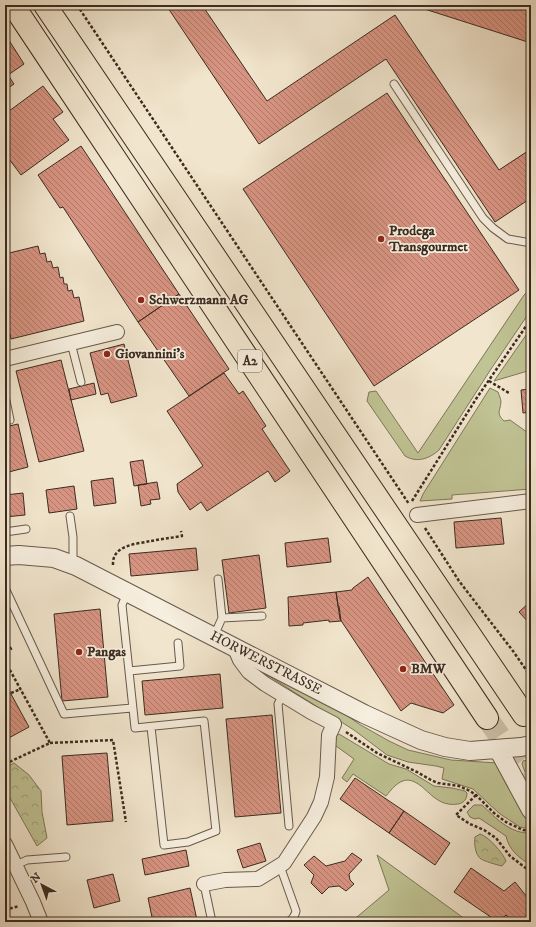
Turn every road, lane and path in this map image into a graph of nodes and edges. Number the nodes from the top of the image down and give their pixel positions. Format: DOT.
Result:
graph roads {
  1 [pos="13,5"];
  2 [pos="45,5"];
  3 [pos="77,5"];
  4 [pos="394,84"];
  5 [pos="531,243"];
  6 [pos="531,319"];
  7 [pos="117,332"];
  8 [pos="71,343"];
  9 [pos="5,359"];
  10 [pos="489,381"];
  11 [pos="81,382"];
  12 [pos="509,393"];
  13 [pos="5,396"];
  14 [pos="10,420"];
  15 [pos="531,502"];
  16 [pos="413,510"];
  17 [pos="70,516"];
  18 [pos="26,529"];
  19 [pos="181,531"];
  20 [pos="5,532"];
  21 [pos="5,556"];
  22 [pos="73,565"];
  23 [pos="114,570"];
  24 [pos="218,578"];
  25 [pos="5,588"];
  26 [pos="128,592"];
  27 [pos="262,616"];
  28 [pos="222,618"];
  29 [pos="214,636"];
  30 [pos="5,638"];
  31 [pos="178,643"];
  32 [pos="234,646"];
  33 [pos="5,655"];
  34 [pos="5,661"];
  35 [pos="129,671"];
  36 [pos="531,677"];
  37 [pos="21,689"];
  38 [pos="11,693"];
  39 [pos="283,695"];
  40 [pos="132,708"];
  41 [pos="524,715"];
  42 [pos="487,718"];
  43 [pos="334,724"];
  44 [pos="151,727"];
  45 [pos="50,743"];
  46 [pos="531,745"];
  47 [pos="498,749"];
  48 [pos="5,764"];
  49 [pos="476,795"];
  50 [pos="531,810"];
  51 [pos="126,822"];
  52 [pos="289,826"];
  53 [pos="531,831"];
  54 [pos="5,844"];
  55 [pos="66,857"];
  56 [pos="16,865"];
  57 [pos="280,866"];
  58 [pos="531,872"];
  59 [pos="204,884"];
  60 [pos="41,922"];
  61 [pos="212,922"];
  62 [pos="288,922"];
  1 -- 42 [label="highway, A2"];
  2 -- 41 [label="highway, A2"];
  3 -- 16 [label="path"];
  4 -- 5 [label="lane"];
  6 -- 10 [label="path"];
  7 -- 8 [label="street"];
  8 -- 9 [label="street"];
  8 -- 11 [label="lane"];
  10 -- 12 [label="path"];
  10 -- 16 [label="path"];
  13 -- 14 [label="lane"];
  15 -- 16 [label="street"];
  16 -- 36 [label="path"];
  17 -- 22 [label="lane"];
  18 -- 20 [label="lane"];
  19 -- 23 [label="path"];
  21 -- 22 [label="street, HORWERSTRASSE"];
  22 -- 26 [label="street, HORWERSTRASSE"];
  24 -- 28 [label="lane"];
  25 -- 40 [label="lane"];
  26 -- 29 [label="street, HORWERSTRASSE"];
  26 -- 35 [label="lane"];
  27 -- 28 [label="lane"];
  28 -- 29 [label="lane"];
  29 -- 32 [label="street, HORWERSTRASSE"];
  30 -- 33 [label="path"];
  31 -- 35 [label="lane"];
  32 -- 39 [label="street"];
  32 -- 47 [label="street, HORWERSTRASSE"];
  34 -- 37 [label="path"];
  35 -- 40 [label="lane"];
  37 -- 38 [label="path"];
  37 -- 45 [label="path"];
  39 -- 43 [label="street"];
  39 -- 52 [label="lane"];
  40 -- 44 [label="lane"];
  43 -- 49 [label="path"];
  43 -- 57 [label="street"];
  44 -- 44 [label="lane"];
  45 -- 48 [label="path"];
  45 -- 51 [label="path"];
  46 -- 47 [label="street, HORWERSTRASSE"];
  47 -- 50 [label="street"];
  49 -- 53 [label="path"];
  49 -- 58 [label="path"];
  54 -- 56 [label="street"];
  55 -- 56 [label="lane"];
  56 -- 60 [label="street"];
  57 -- 59 [label="street"];
  57 -- 62 [label="lane"];
  59 -- 61 [label="lane"];
}
